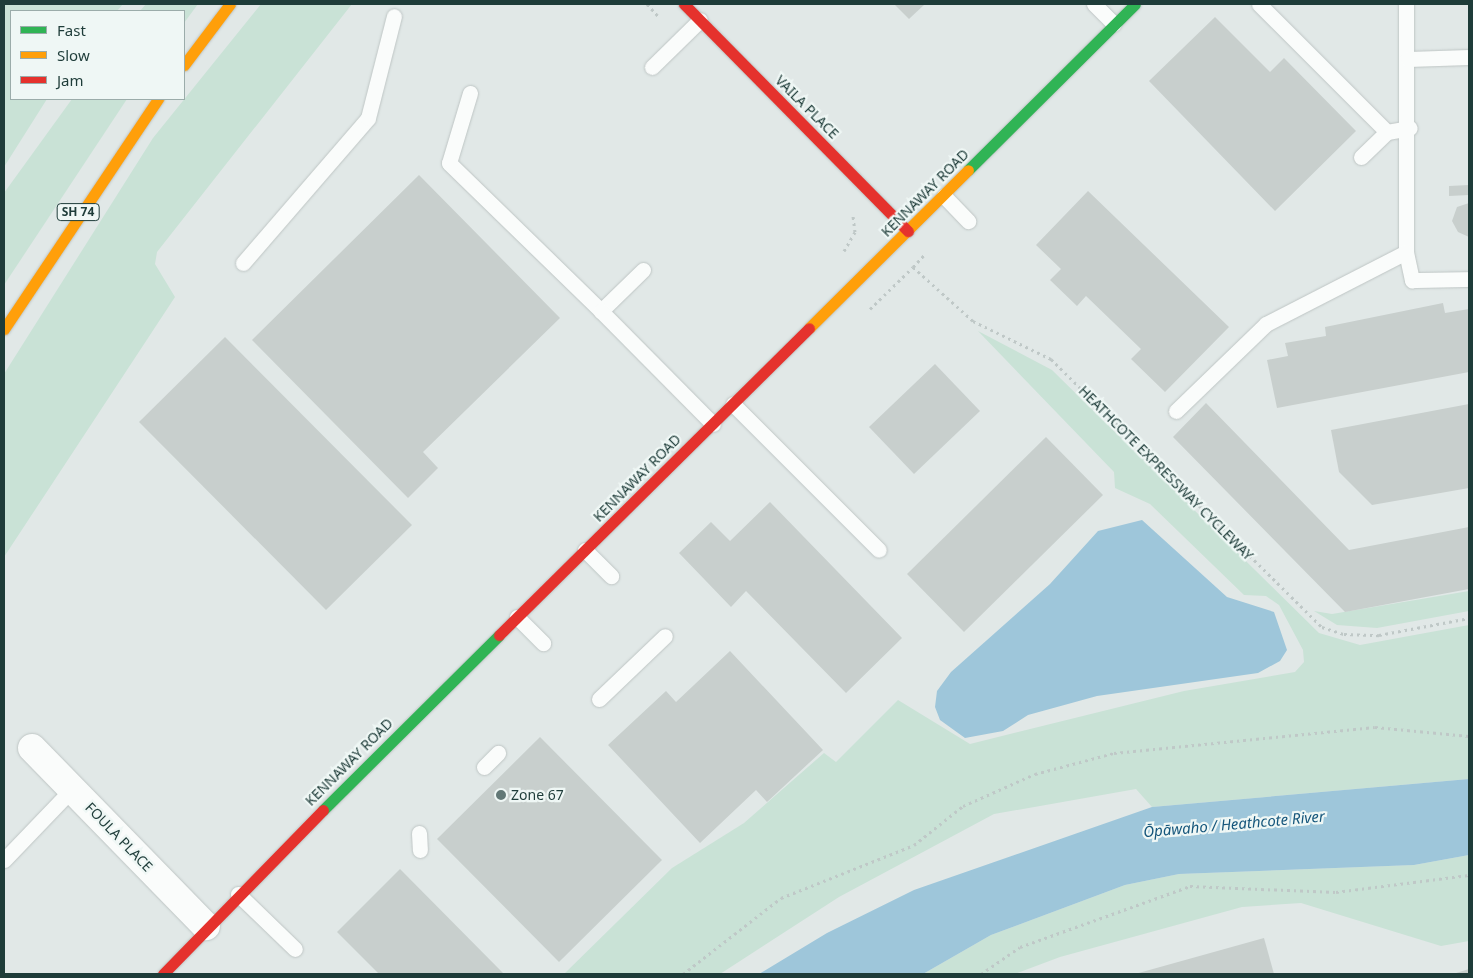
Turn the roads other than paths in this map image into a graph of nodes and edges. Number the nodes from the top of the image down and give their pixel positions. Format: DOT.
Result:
graph roads {
  1 [pos="230,4"];
  2 [pos="684,4"];
  3 [pos="1094,4"];
  4 [pos="1135,4"];
  5 [pos="1259,4"];
  6 [pos="1406,4"];
  7 [pos="394,16"];
  8 [pos="700,20"];
  9 [pos="1114,24"];
  10 [pos="1469,57"];
  11 [pos="1408,59"];
  12 [pos="185,64"];
  13 [pos="652,67"];
  14 [pos="470,92"];
  15 [pos="157,100"];
  16 [pos="1410,128"];
  17 [pos="1387,132"];
  18 [pos="1361,157"];
  19 [pos="944,196"];
  20 [pos="968,221"];
  21 [pos="908,230"];
  22 [pos="1406,252"];
  23 [pos="243,263"];
  24 [pos="643,270"];
  25 [pos="1469,279"];
  26 [pos="601,311"];
  27 [pos="4,329"];
  28 [pos="733,404"];
  29 [pos="1176,411"];
  30 [pos="713,424"];
  31 [pos="585,550"];
  32 [pos="879,550"];
  33 [pos="611,576"];
  34 [pos="517,617"];
  35 [pos="665,636"];
  36 [pos="543,643"];
  37 [pos="599,699"];
  38 [pos="32,748"];
  39 [pos="498,752"];
  40 [pos="484,768"];
  41 [pos="72,789"];
  42 [pos="419,833"];
  43 [pos="420,850"];
  44 [pos="4,860"];
  45 [pos="238,894"];
  46 [pos="206,926"];
  47 [pos="295,949"];
  48 [pos="163,974"];
  1 -- 12 [label="main road"];
  2 -- 8 [label="main road, VAILA PLACE"];
  3 -- 9 [label="lane"];
  4 -- 9 [label="main road, KENNAWAY ROAD"];
  5 -- 17 [label="lane"];
  6 -- 11 [label="lane"];
  7 -- 23 [label="lane"];
  8 -- 13 [label="lane"];
  8 -- 21 [label="main road, VAILA PLACE"];
  9 -- 19 [label="main road, KENNAWAY ROAD"];
  10 -- 11 [label="lane"];
  11 -- 16 [label="lane"];
  14 -- 26 [label="lane"];
  15 -- 27 [label="main road, SH 74"];
  16 -- 17 [label="lane"];
  16 -- 22 [label="lane"];
  17 -- 18 [label="lane"];
  19 -- 20 [label="lane"];
  19 -- 21 [label="main road, KENNAWAY ROAD"];
  21 -- 28 [label="main road, KENNAWAY ROAD"];
  22 -- 25 [label="lane"];
  22 -- 29 [label="lane"];
  24 -- 26 [label="lane"];
  26 -- 30 [label="lane"];
  28 -- 30 [label="main road, KENNAWAY ROAD"];
  28 -- 32 [label="lane"];
  30 -- 31 [label="main road, KENNAWAY ROAD"];
  31 -- 33 [label="lane"];
  31 -- 34 [label="main road, KENNAWAY ROAD"];
  34 -- 36 [label="lane"];
  34 -- 45 [label="main road, KENNAWAY ROAD"];
  35 -- 37 [label="lane"];
  38 -- 41 [label="street, FOULA PLACE"];
  39 -- 40 [label="lane"];
  41 -- 44 [label="lane"];
  41 -- 46 [label="street, FOULA PLACE"];
  42 -- 43 [label="lane"];
  45 -- 46 [label="main road, KENNAWAY ROAD"];
  45 -- 47 [label="lane"];
  46 -- 48 [label="main road, KENNAWAY ROAD"];
}
